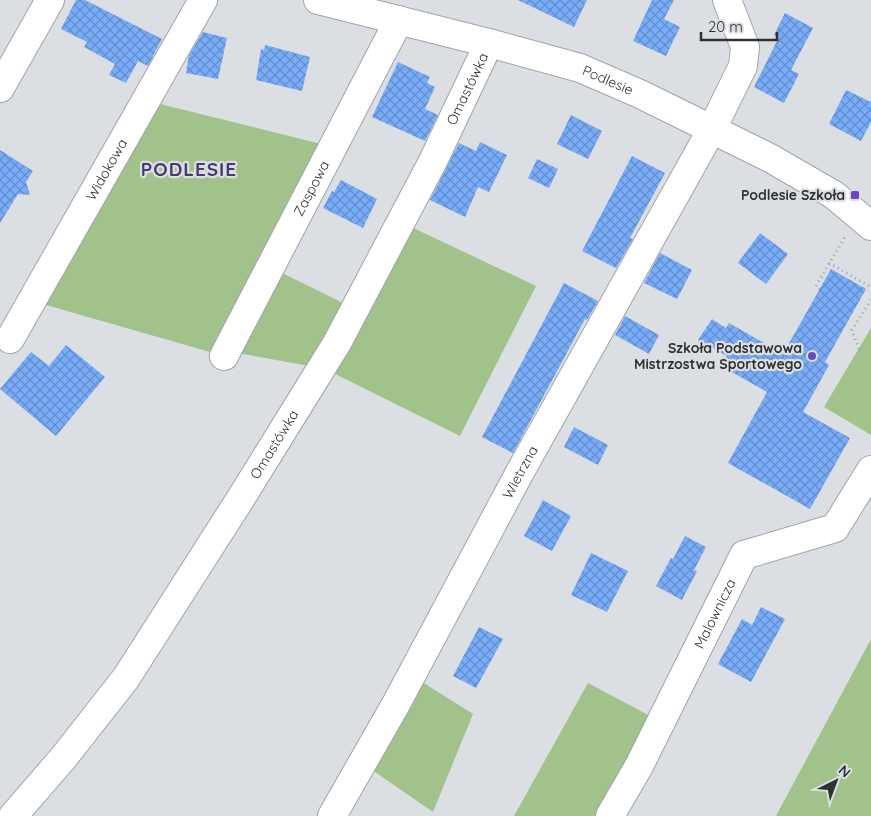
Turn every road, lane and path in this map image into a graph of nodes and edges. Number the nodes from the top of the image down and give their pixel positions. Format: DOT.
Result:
graph roads {
  1 [pos="50,0"];
  2 [pos="204,0"];
  3 [pos="318,0"];
  4 [pos="727,0"];
  5 [pos="399,20"];
  6 [pos="489,43"];
  7 [pos="0,88"];
  8 [pos="712,129"];
  9 [pos="864,220"];
  10 [pos="830,263"];
  11 [pos="871,287"];
  12 [pos="820,289"];
  13 [pos="871,300"];
  14 [pos="10,340"];
  15 [pos="858,349"];
  16 [pos="224,356"];
  17 [pos="871,470"];
  18 [pos="13,816"];
  19 [pos="332,816"];
  20 [pos="610,816"];
  1 -- 7 [label="street"];
  2 -- 14 [label="street, Widokowa"];
  3 -- 5 [label="street, Podlesie"];
  4 -- 8 [label="street, Wietrzna"];
  5 -- 6 [label="street, Podlesie"];
  5 -- 16 [label="street, Zaspowa"];
  6 -- 8 [label="street, Podlesie"];
  6 -- 18 [label="street, Omastówka"];
  8 -- 9 [label="street, Podlesie"];
  8 -- 19 [label="street, Wietrzna"];
  9 -- 10 [label="path"];
  10 -- 11 [label="path"];
  10 -- 12 [label="path"];
  13 -- 15 [label="path"];
  17 -- 20 [label="street, Malownicza"];
}
